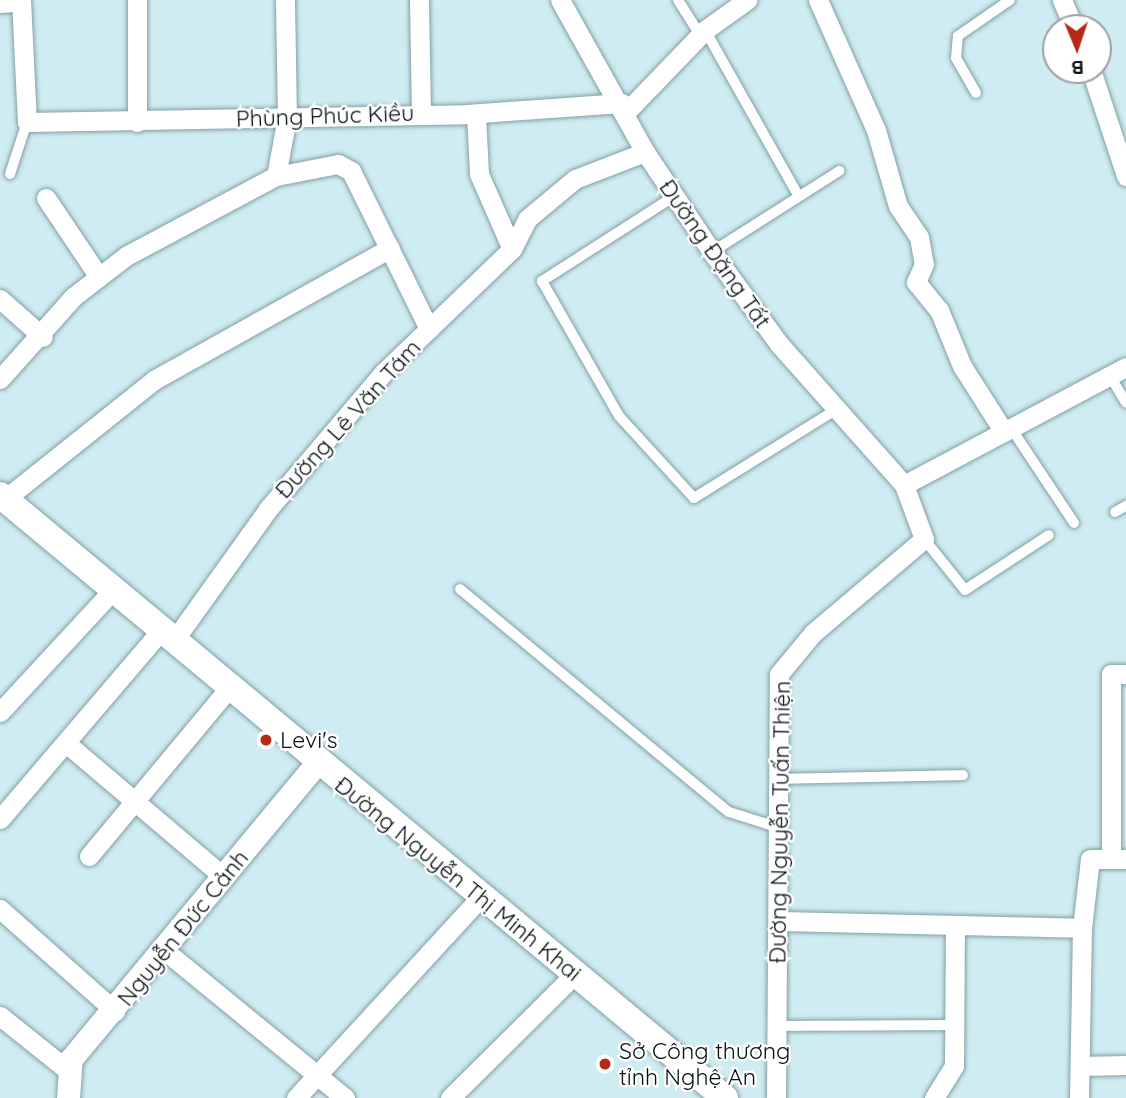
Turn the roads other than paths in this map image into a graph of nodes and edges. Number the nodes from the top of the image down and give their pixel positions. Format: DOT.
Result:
graph roads {
  1 [pos="137,0"];
  2 [pos="285,0"];
  3 [pos="419,0"];
  4 [pos="560,0"];
  5 [pos="678,0"];
  6 [pos="747,0"];
  7 [pos="818,0"];
  8 [pos="1010,0"];
  9 [pos="21,1"];
  10 [pos="0,3"];
  11 [pos="703,32"];
  12 [pos="1096,84"];
  13 [pos="976,93"];
  14 [pos="624,107"];
  15 [pos="421,112"];
  16 [pos="476,114"];
  17 [pos="287,117"];
  18 [pos="27,122"];
  19 [pos="137,122"];
  20 [pos="645,152"];
  21 [pos="839,171"];
  22 [pos="10,174"];
  23 [pos="276,176"];
  24 [pos="1126,176"];
  25 [pos="798,195"];
  26 [pos="673,197"];
  27 [pos="46,198"];
  28 [pos="390,248"];
  29 [pos="512,249"];
  30 [pos="712,252"];
  31 [pos="99,276"];
  32 [pos="0,299"];
  33 [pos="429,328"];
  34 [pos="43,337"];
  35 [pos="1118,372"];
  36 [pos="0,379"];
  37 [pos="1126,403"];
  38 [pos="838,409"];
  39 [pos="1007,430"];
  40 [pos="904,485"];
  41 [pos="2,497"];
  42 [pos="1126,506"];
  43 [pos="1115,512"];
  44 [pos="1074,523"];
  45 [pos="1049,534"];
  46 [pos="924,539"];
  47 [pos="114,589"];
  48 [pos="460,589"];
  49 [pos="169,634"];
  50 [pos="1126,674"];
  51 [pos="230,687"];
  52 [pos="0,712"];
  53 [pos="66,743"];
  54 [pos="317,763"];
  55 [pos="963,775"];
  56 [pos="778,779"];
  57 [pos="135,801"];
  58 [pos="0,819"];
  59 [pos="777,827"];
  60 [pos="89,856"];
  61 [pos="1119,858"];
  62 [pos="224,877"];
  63 [pos="481,897"];
  64 [pos="0,909"];
  65 [pos="778,921"];
  66 [pos="955,925"];
  67 [pos="1082,928"];
  68 [pos="164,950"];
  69 [pos="575,974"];
  70 [pos="115,1011"];
  71 [pos="0,1016"];
  72 [pos="958,1025"];
  73 [pos="776,1026"];
  74 [pos="1126,1065"];
  75 [pos="1080,1066"];
  76 [pos="70,1072"];
  77 [pos="315,1074"];
  78 [pos="68,1098"];
  79 [pos="296,1098"];
  80 [pos="345,1098"];
  81 [pos="450,1098"];
  82 [pos="725,1098"];
  83 [pos="776,1098"];
  84 [pos="934,1098"];
  85 [pos="1079,1098"];
  1 -- 19 [label="street"];
  2 -- 17 [label="street"];
  3 -- 15 [label="street"];
  4 -- 14 [label="street, Đường Đặng Tất"];
  5 -- 11 [label="lane"];
  6 -- 11 [label="street"];
  7 -- 39 [label="street"];
  8 -- 13 [label="lane"];
  9 -- 10 [label="street"];
  9 -- 18 [label="street"];
  11 -- 14 [label="street"];
  11 -- 25 [label="lane"];
  12 -- 24 [label="street"];
  14 -- 16 [label="street, Phùng Phúc Kiều"];
  14 -- 20 [label="street, Đường Đặng Tất"];
  15 -- 16 [label="street, Phùng Phúc Kiều"];
  15 -- 17 [label="street, Phùng Phúc Kiều"];
  16 -- 29 [label="street"];
  17 -- 19 [label="street, Phùng Phúc Kiều"];
  17 -- 23 [label="street"];
  18 -- 19 [label="street, Phùng Phúc Kiều"];
  18 -- 22 [label="lane"];
  20 -- 26 [label="street, Đường Đặng Tất"];
  20 -- 29 [label="street, Đường Lê Văn Tám"];
  21 -- 25 [label="lane"];
  23 -- 28 [label="street"];
  23 -- 31 [label="street"];
  25 -- 30 [label="lane"];
  26 -- 30 [label="street, Đường Đặng Tất"];
  26 -- 38 [label="lane"];
  27 -- 31 [label="street"];
  28 -- 33 [label="street"];
  28 -- 41 [label="street"];
  29 -- 33 [label="street, Đường Lê Văn Tám"];
  30 -- 38 [label="street, Đường Đặng Tất"];
  31 -- 34 [label="street"];
  32 -- 34 [label="street"];
  33 -- 49 [label="street, Đường Lê Văn Tám"];
  34 -- 36 [label="street"];
  35 -- 37 [label="lane"];
  35 -- 39 [label="street"];
  38 -- 40 [label="street, Đường Đặng Tất"];
  39 -- 40 [label="street"];
  39 -- 44 [label="lane"];
  40 -- 46 [label="street"];
  41 -- 47 [label="main road, Đường Nguyễn Thị Minh Khai"];
  42 -- 43 [label="lane"];
  45 -- 46 [label="lane"];
  46 -- 56 [label="street, Đường Nguyễn Tuấn Thiện"];
  47 -- 49 [label="main road, Đường Nguyễn Thị Minh Khai"];
  47 -- 52 [label="street"];
  48 -- 59 [label="lane"];
  49 -- 51 [label="main road, Đường Nguyễn Thị Minh Khai"];
  49 -- 53 [label="street, Đường Lê Văn Tám"];
  50 -- 61 [label="street"];
  51 -- 54 [label="main road, Đường Nguyễn Thị Minh Khai"];
  51 -- 57 [label="street"];
  53 -- 57 [label="street"];
  53 -- 58 [label="street, Đường Lê Văn Tám"];
  54 -- 62 [label="street, Nguyễn Đức Cảnh"];
  54 -- 63 [label="main road, Đường Nguyễn Thị Minh Khai"];
  55 -- 56 [label="lane"];
  56 -- 59 [label="street, Đường Nguyễn Tuấn Thiện"];
  57 -- 60 [label="street"];
  57 -- 62 [label="street"];
  59 -- 65 [label="street, Đường Nguyễn Tuấn Thiện"];
  61 -- 67 [label="street"];
  62 -- 68 [label="street, Nguyễn Đức Cảnh"];
  63 -- 69 [label="main road, Đường Nguyễn Thị Minh Khai"];
  63 -- 77 [label="street"];
  64 -- 70 [label="street"];
  65 -- 66 [label="street"];
  65 -- 73 [label="street, Đường Nguyễn Tuấn Thiện"];
  66 -- 67 [label="street"];
  66 -- 72 [label="street"];
  67 -- 75 [label="street"];
  68 -- 70 [label="street, Nguyễn Đức Cảnh"];
  68 -- 77 [label="street"];
  69 -- 81 [label="street"];
  69 -- 82 [label="main road, Đường Nguyễn Thị Minh Khai"];
  70 -- 76 [label="street, Nguyễn Đức Cảnh"];
  71 -- 76 [label="street"];
  72 -- 73 [label="lane"];
  72 -- 84 [label="street"];
  73 -- 83 [label="street, Đường Nguyễn Tuấn Thiện"];
  74 -- 75 [label="street"];
  75 -- 85 [label="street"];
  76 -- 78 [label="street, Nguyễn Đức Cảnh"];
  77 -- 79 [label="street"];
  77 -- 80 [label="street"];
}
